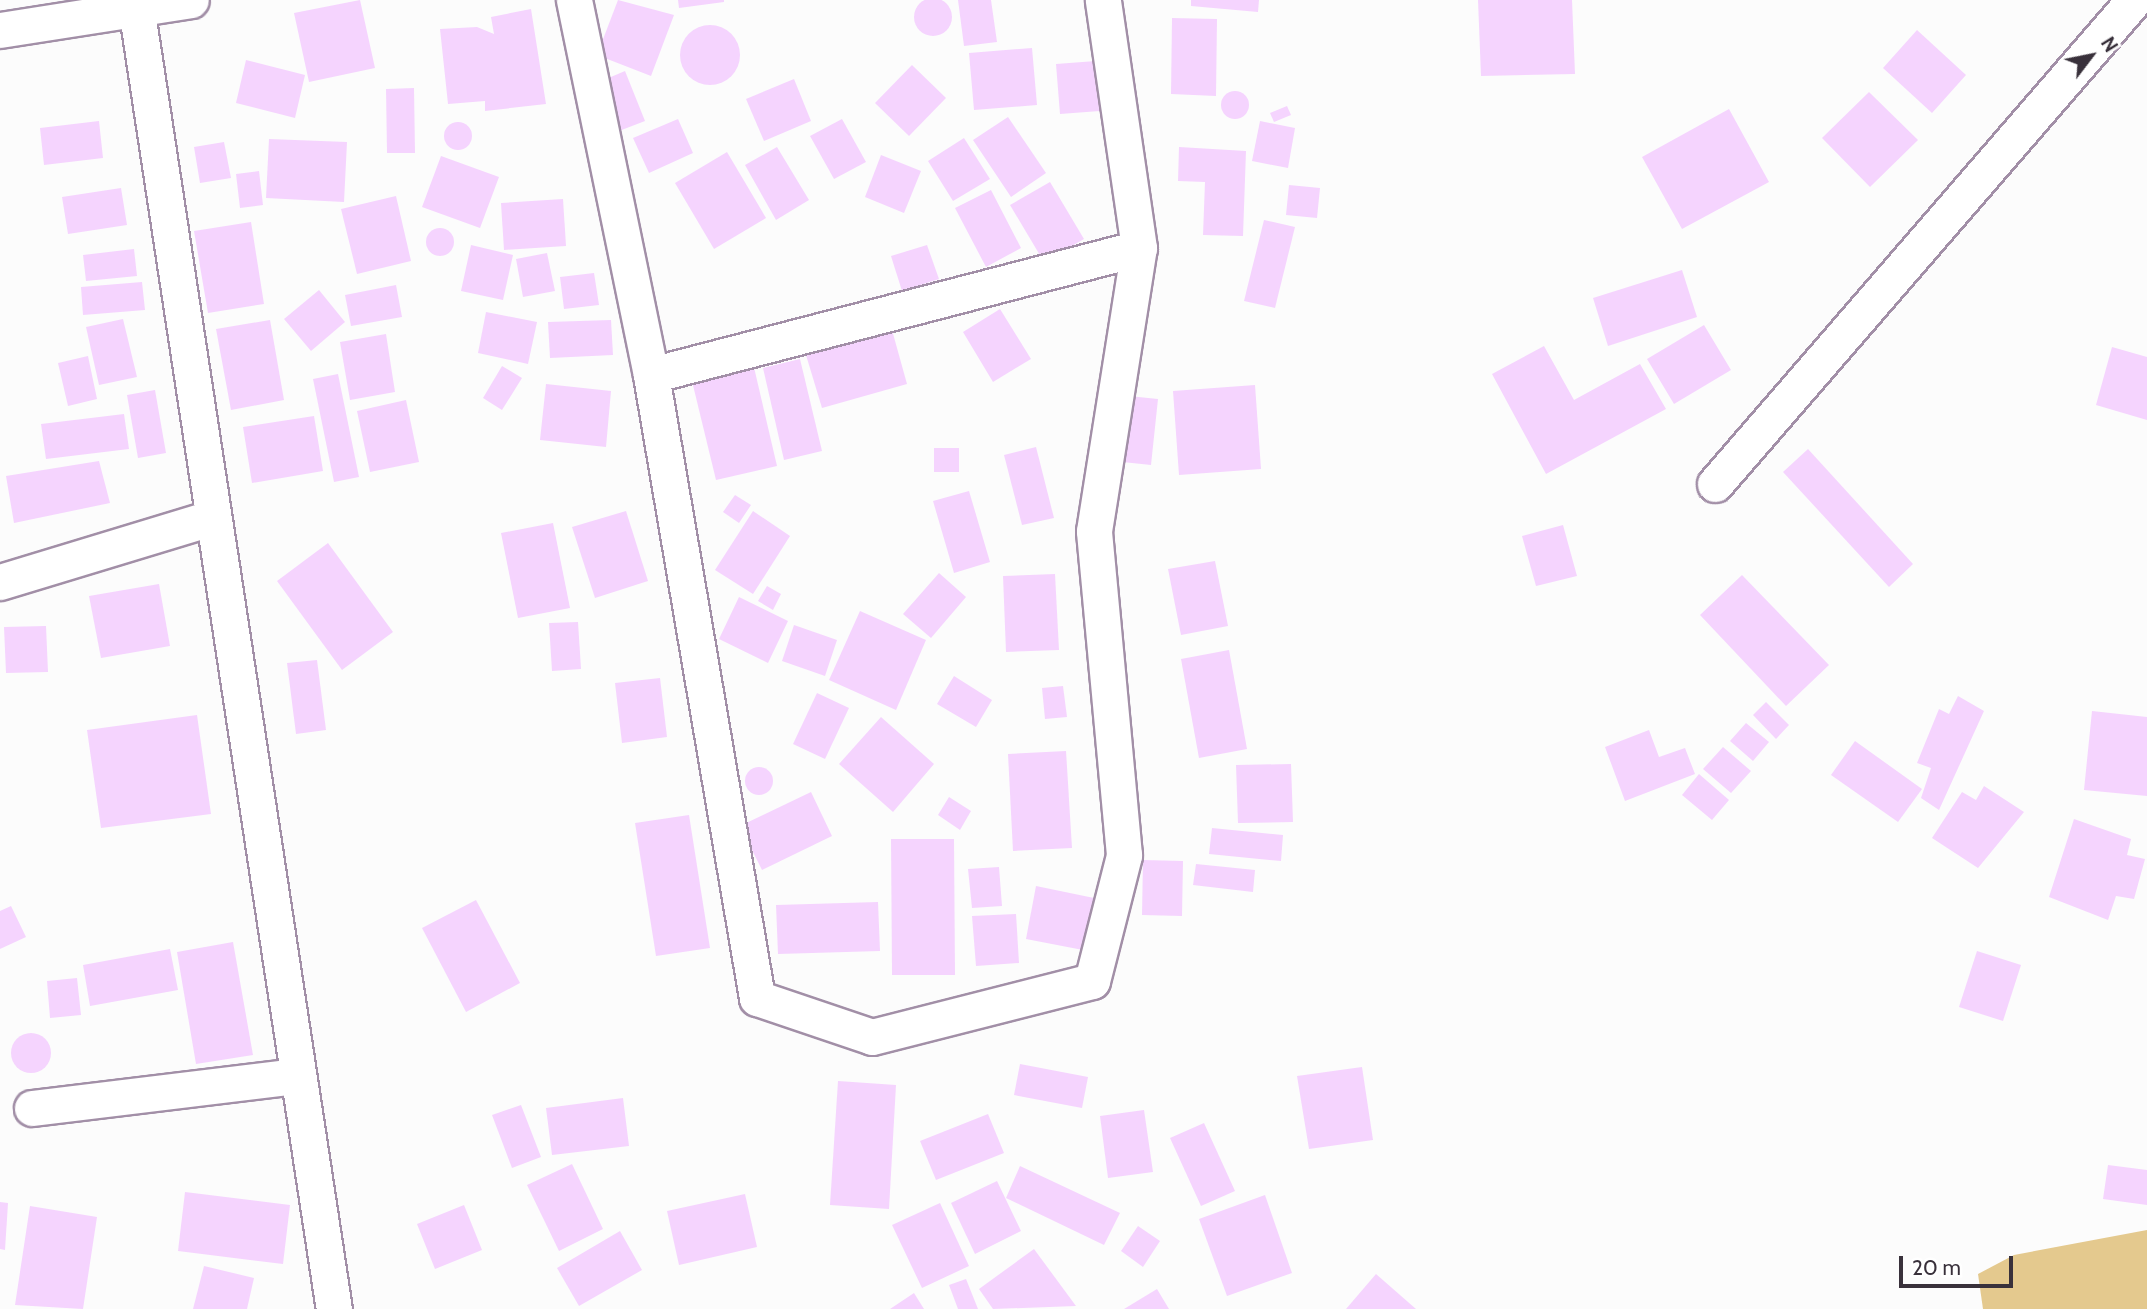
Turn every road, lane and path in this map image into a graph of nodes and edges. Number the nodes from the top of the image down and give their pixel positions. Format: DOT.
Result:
graph roads {
  1 [pos="191,0"];
  2 [pos="574,0"];
  3 [pos="1102,0"];
  4 [pos="2134,0"];
  5 [pos="136,5"];
  6 [pos="0,30"];
  7 [pos="1139,248"];
  8 [pos="651,374"];
  9 [pos="1716,484"];
  10 [pos="211,518"];
  11 [pos="0,582"];
  12 [pos="298,1076"];
  13 [pos="32,1108"];
  14 [pos="334,1309"];
  1 -- 5 [label="street"];
  2 -- 8 [label="street"];
  3 -- 7 [label="street"];
  4 -- 9 [label="street"];
  5 -- 6 [label="street"];
  5 -- 10 [label="street"];
  7 -- 8 [label="street"];
  7 -- 8 [label="street"];
  10 -- 11 [label="street"];
  10 -- 12 [label="street"];
  12 -- 13 [label="street"];
  12 -- 14 [label="street"];
}
